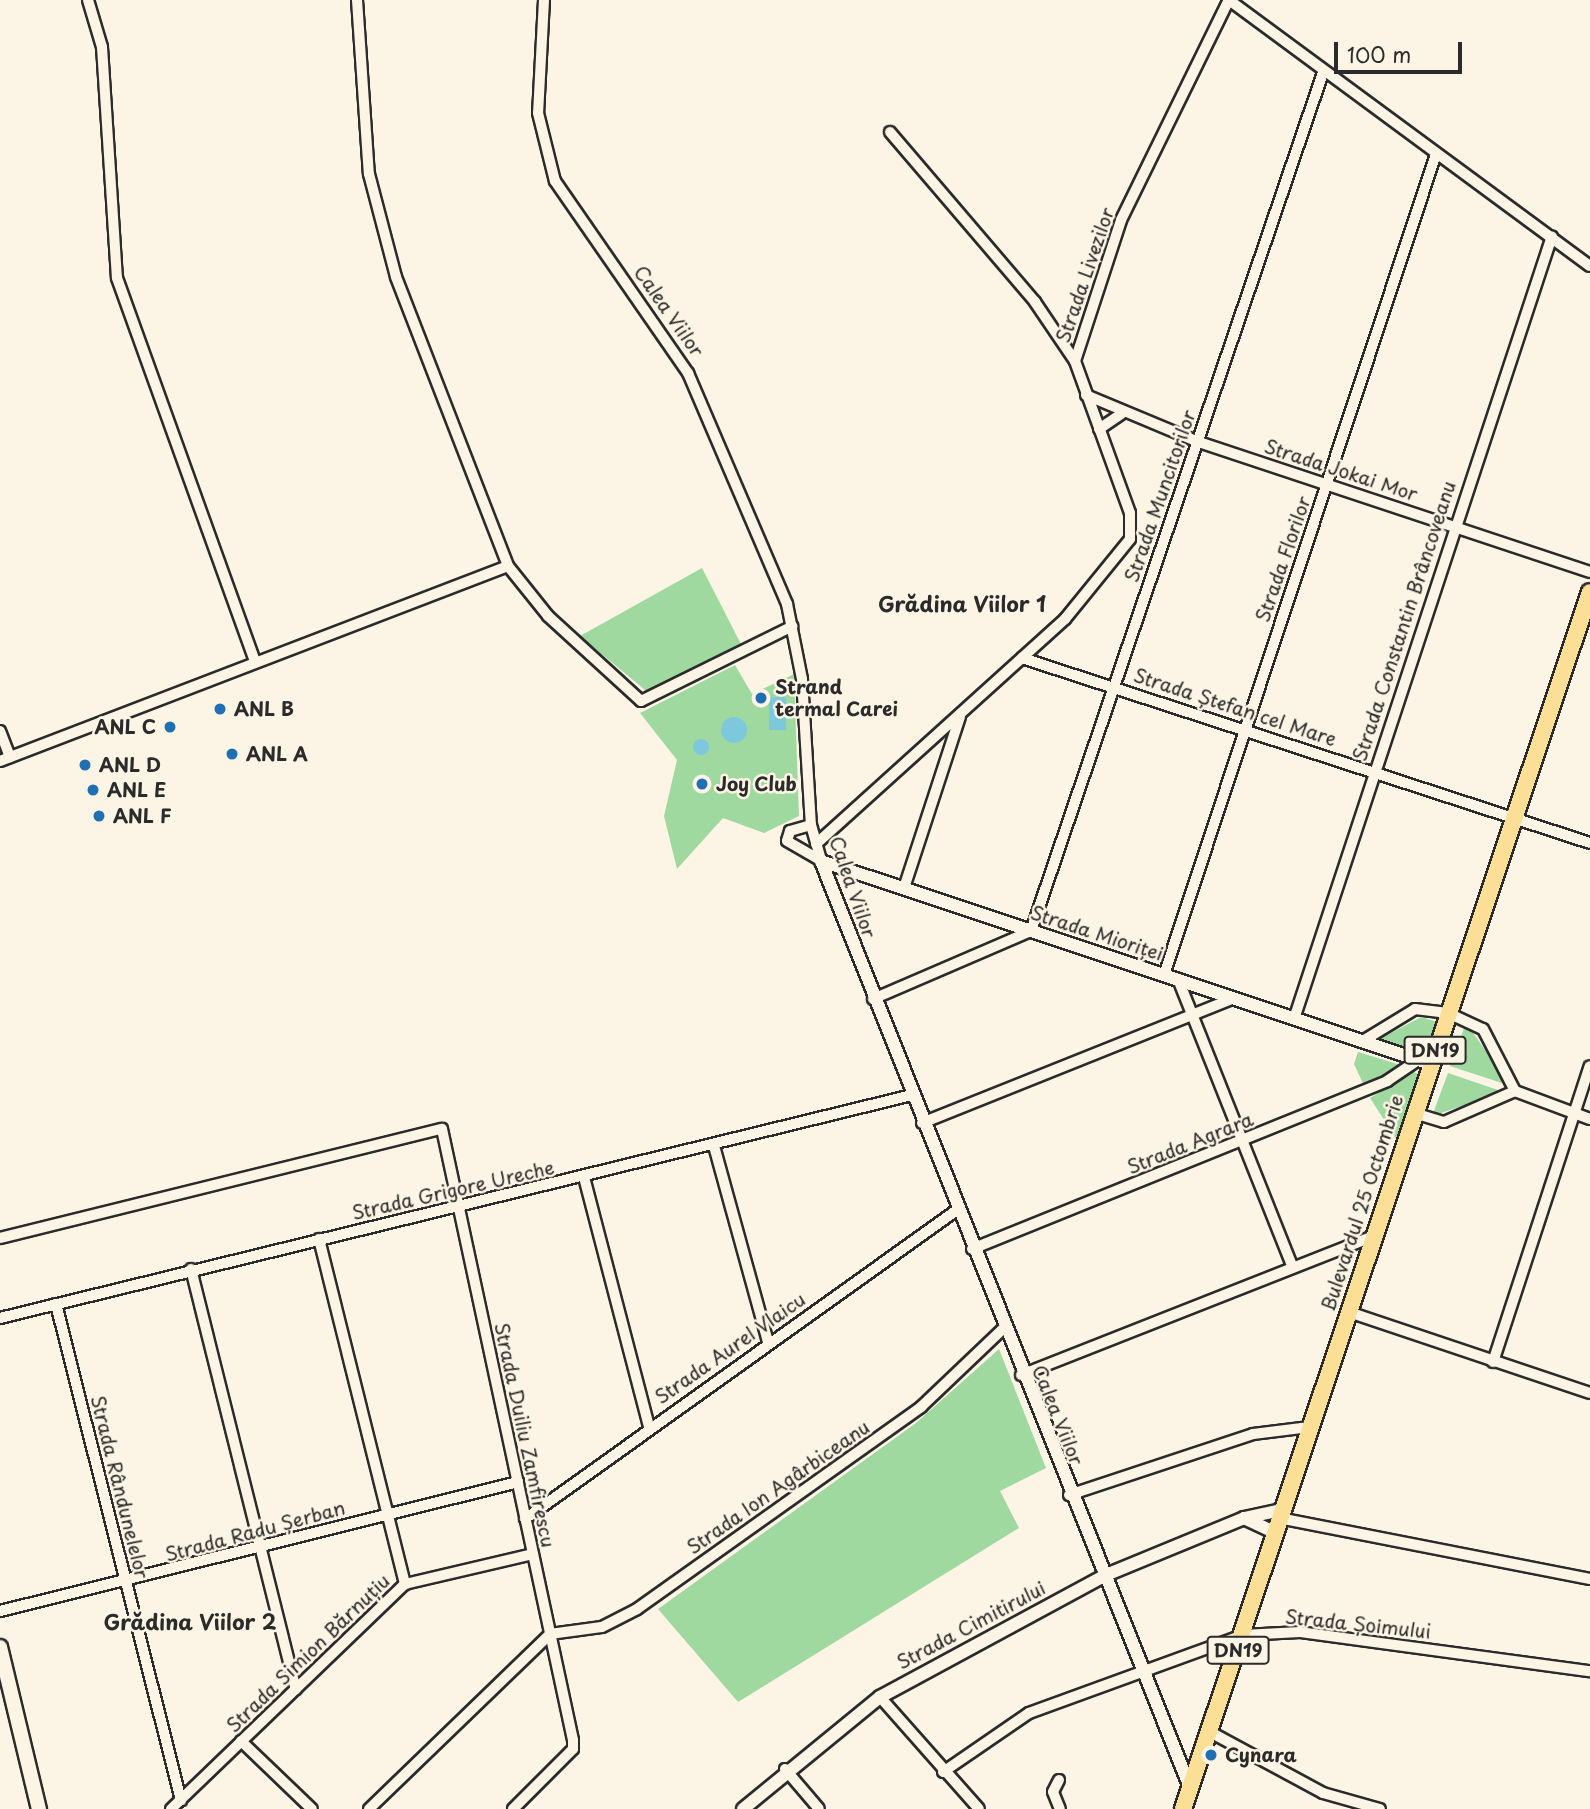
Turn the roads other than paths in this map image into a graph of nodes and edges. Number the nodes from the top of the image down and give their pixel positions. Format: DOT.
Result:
graph roads {
  1 [pos="88,0"];
  2 [pos="357,0"];
  3 [pos="544,0"];
  4 [pos="1229,0"];
  5 [pos="1323,73"];
  6 [pos="890,132"];
  7 [pos="1436,154"];
  8 [pos="1552,236"];
  9 [pos="1590,266"];
  10 [pos="1074,361"];
  11 [pos="1086,395"];
  12 [pos="1121,414"];
  13 [pos="1099,429"];
  14 [pos="1196,441"];
  15 [pos="1327,485"];
  16 [pos="1452,525"];
  17 [pos="508,566"];
  18 [pos="1590,572"];
  19 [pos="1590,592"];
  20 [pos="793,626"];
  21 [pos="1023,658"];
  22 [pos="255,662"];
  23 [pos="1115,685"];
  24 [pos="960,717"];
  25 [pos="1244,728"];
  26 [pos="0,731"];
  27 [pos="5,759"];
  28 [pos="1374,771"];
  29 [pos="1514,819"];
  30 [pos="811,825"];
  31 [pos="1590,843"];
  32 [pos="816,844"];
  33 [pos="821,861"];
  34 [pos="904,888"];
  35 [pos="1031,931"];
  36 [pos="1164,975"];
  37 [pos="1178,979"];
  38 [pos="873,999"];
  39 [pos="1231,999"];
  40 [pos="1448,1013"];
  41 [pos="1190,1014"];
  42 [pos="1294,1019"];
  43 [pos="1361,1042"];
  44 [pos="1424,1063"];
  45 [pos="1590,1066"];
  46 [pos="1515,1091"];
  47 [pos="912,1095"];
  48 [pos="1414,1113"];
  49 [pos="1574,1114"];
  50 [pos="1590,1119"];
  51 [pos="922,1122"];
  52 [pos="1241,1142"];
  53 [pos="714,1146"];
  54 [pos="584,1177"];
  55 [pos="459,1207"];
  56 [pos="957,1210"];
  57 [pos="1372,1237"];
  58 [pos="0,1238"];
  59 [pos="319,1240"];
  60 [pos="972,1249"];
  61 [pos="1292,1266"];
  62 [pos="191,1269"];
  63 [pos="56,1304"];
  64 [pos="1349,1312"];
  65 [pos="0,1318"];
  66 [pos="1004,1328"];
  67 [pos="768,1342"];
  68 [pos="1493,1362"];
  69 [pos="1021,1375"];
  70 [pos="1590,1393"];
  71 [pos="649,1427"];
  72 [pos="1310,1427"];
  73 [pos="518,1482"];
  74 [pos="1069,1495"];
  75 [pos="389,1514"];
  76 [pos="1244,1518"];
  77 [pos="525,1519"];
  78 [pos="1278,1520"];
  79 [pos="259,1548"];
  80 [pos="533,1554"];
  81 [pos="1106,1575"];
  82 [pos="1590,1579"];
  83 [pos="126,1583"];
  84 [pos="405,1584"];
  85 [pos="0,1611"];
  86 [pos="550,1634"];
  87 [pos="1243,1635"];
  88 [pos="0,1647"];
  89 [pos="1143,1670"];
  90 [pos="1590,1671"];
  91 [pos="296,1689"];
  92 [pos="880,1697"];
  93 [pos="1212,1733"];
  94 [pos="241,1741"];
  95 [pos="785,1769"];
  96 [pos="943,1772"];
  97 [pos="1059,1780"];
  98 [pos="1191,1790"];
  99 [pos="181,1800"];
  100 [pos="519,1807"];
  101 [pos="1185,1808"];
  102 [pos="39,1809"];
  103 [pos="171,1809"];
  104 [pos="312,1809"];
  105 [pos="369,1809"];
  106 [pos="743,1809"];
  107 [pos="819,1809"];
  108 [pos="979,1809"];
  109 [pos="1060,1809"];
  110 [pos="1380,1809"];
  1 -- 22 [label="street"];
  2 -- 17 [label="street"];
  3 -- 20 [label="street, Calea Viilor"];
  4 -- 5 [label="street"];
  4 -- 10 [label="street, Strada Livezilor"];
  5 -- 7 [label="street"];
  5 -- 14 [label="street, Strada Muncitorilor"];
  6 -- 10 [label="street"];
  7 -- 8 [label="street"];
  7 -- 15 [label="street, Strada Florilor"];
  8 -- 9 [label="street"];
  8 -- 16 [label="street, Strada Constantin Brâncoveanu"];
  10 -- 11 [label="street, Strada Livezilor"];
  11 -- 12 [label="street, Strada Jokai Mor"];
  11 -- 13 [label="street, Strada Livezilor"];
  12 -- 13 [label="street"];
  12 -- 14 [label="street, Strada Jokai Mor"];
  13 -- 21 [label="street, Strada Livezilor"];
  14 -- 15 [label="street, Strada Jokai Mor"];
  14 -- 23 [label="street, Strada Muncitorilor"];
  15 -- 16 [label="street, Strada Jokai Mor"];
  15 -- 25 [label="street, Strada Florilor"];
  16 -- 18 [label="street, Strada Jokai Mor"];
  16 -- 28 [label="street, Strada Constantin Brâncoveanu"];
  17 -- 20 [label="street"];
  17 -- 22 [label="street"];
  19 -- 29 [label="main road, Bulevardul 25 Octombrie / DN19"];
  20 -- 30 [label="street, Calea Viilor"];
  21 -- 23 [label="street, Strada Ștefan cel Mare"];
  21 -- 24 [label="street, Strada Livezilor"];
  22 -- 27 [label="street"];
  23 -- 25 [label="street, Strada Ștefan cel Mare"];
  23 -- 35 [label="street, Strada Muncitorilor"];
  24 -- 32 [label="street, Strada Livezilor"];
  24 -- 34 [label="street, Strada Livezilor"];
  25 -- 28 [label="street, Strada Ștefan cel Mare"];
  25 -- 36 [label="street, Strada Florilor"];
  26 -- 27 [label="street"];
  28 -- 29 [label="street, Strada Ștefan cel Mare"];
  28 -- 42 [label="street, Strada Constantin Brâncoveanu"];
  29 -- 31 [label="street, Strada Ștefan cel Mare"];
  29 -- 40 [label="main road, Bulevardul 25 Octombrie / DN19"];
  30 -- 32 [label="street, Calea Viilor"];
  30 -- 33 [label="street"];
  32 -- 33 [label="street, Calea Viilor"];
  33 -- 34 [label="street, Strada Mioriței"];
  33 -- 38 [label="street, Calea Viilor"];
  34 -- 35 [label="street, Strada Mioriței"];
  35 -- 36 [label="street, Strada Mioriței"];
  35 -- 38 [label="street"];
  36 -- 37 [label="street, Strada Mioriței"];
  37 -- 39 [label="street, Strada Mioriței"];
  37 -- 41 [label="street"];
  38 -- 47 [label="street, Calea Viilor"];
  39 -- 41 [label="street"];
  39 -- 42 [label="street, Strada Mioriței"];
  40 -- 43 [label="street"];
  40 -- 44 [label="main road, Bulevardul 25 Octombrie / DN19"];
  40 -- 46 [label="street"];
  41 -- 51 [label="street"];
  41 -- 52 [label="street"];
  42 -- 43 [label="street, Strada Mioriței"];
  43 -- 44 [label="street, Strada Mioriței"];
  44 -- 48 [label="main road, Bulevardul 25 Octombrie / DN19"];
  44 -- 52 [label="street, Strada Agrara"];
  45 -- 49 [label="street"];
  46 -- 48 [label="street"];
  46 -- 49 [label="street"];
  47 -- 51 [label="street, Calea Viilor"];
  47 -- 53 [label="street, Strada Grigore Ureche"];
  48 -- 57 [label="main road, Bulevardul 25 Octombrie / DN19"];
  49 -- 50 [label="street"];
  49 -- 68 [label="street"];
  51 -- 56 [label="street, Calea Viilor"];
  52 -- 60 [label="street, Strada Agrara"];
  52 -- 61 [label="street"];
  53 -- 54 [label="street, Strada Grigore Ureche"];
  53 -- 67 [label="street"];
  54 -- 55 [label="street, Strada Grigore Ureche"];
  54 -- 71 [label="street"];
  55 -- 58 [label="street, Strada Duiliu Zamfirescu"];
  55 -- 59 [label="street, Strada Grigore Ureche"];
  55 -- 73 [label="street, Strada Duiliu Zamfirescu"];
  56 -- 60 [label="street, Calea Viilor"];
  56 -- 67 [label="street, Strada Aurel Vlaicu"];
  57 -- 61 [label="street"];
  57 -- 64 [label="main road, Bulevardul 25 Octombrie / DN19"];
  59 -- 62 [label="street, Strada Grigore Ureche"];
  59 -- 75 [label="street"];
  60 -- 66 [label="street, Calea Viilor"];
  61 -- 69 [label="street"];
  62 -- 63 [label="street, Strada Grigore Ureche"];
  62 -- 79 [label="street"];
  63 -- 65 [label="street, Strada Grigore Ureche"];
  63 -- 83 [label="street, Strada Rândunelelor"];
  64 -- 68 [label="street"];
  64 -- 72 [label="main road, Bulevardul 25 Octombrie / DN19"];
  66 -- 69 [label="street, Calea Viilor"];
  66 -- 86 [label="street, Strada Ion Agârbiceanu"];
  67 -- 71 [label="street, Strada Aurel Vlaicu"];
  68 -- 70 [label="street"];
  69 -- 74 [label="street, Calea Viilor"];
  71 -- 77 [label="street, Strada Aurel Vlaicu"];
  72 -- 74 [label="street"];
  72 -- 78 [label="main road, Bulevardul 25 Octombrie / DN19"];
  73 -- 75 [label="street, Strada Radu Șerban"];
  73 -- 77 [label="street, Strada Duiliu Zamfirescu"];
  74 -- 81 [label="street, Calea Viilor"];
  75 -- 79 [label="street, Strada Radu Șerban"];
  75 -- 84 [label="street"];
  76 -- 78 [label="street, Strada Cimitirului"];
  76 -- 78 [label="street"];
  76 -- 81 [label="street, Strada Cimitirului"];
  77 -- 80 [label="street, Strada Duiliu Zamfirescu"];
  78 -- 82 [label="street"];
  78 -- 87 [label="main road, Bulevardul 25 Octombrie / DN19"];
  79 -- 83 [label="street, Strada Radu Șerban"];
  79 -- 91 [label="street"];
  80 -- 84 [label="street, Strada Simion Bărnuțiu"];
  80 -- 86 [label="street, Strada Duiliu Zamfirescu"];
  81 -- 89 [label="street, Calea Viilor"];
  81 -- 92 [label="street, Strada Cimitirului"];
  83 -- 85 [label="street, Strada Radu Șerban"];
  83 -- 99 [label="street, Strada Rândunelelor"];
  84 -- 91 [label="street, Strada Simion Bărnuțiu"];
  86 -- 100 [label="street, Strada Duiliu Zamfirescu"];
  86 -- 105 [label="street"];
  87 -- 89 [label="street, Strada Șoimului"];
  87 -- 90 [label="street, Strada Șoimului"];
  87 -- 93 [label="main road, Bulevardul 25 Octombrie / DN19"];
  88 -- 102 [label="main road"];
  89 -- 96 [label="street, Strada Șoimului"];
  89 -- 98 [label="street, Calea Viilor"];
  91 -- 94 [label="street, Strada Simion Bărnuțiu"];
  92 -- 95 [label="street, Strada Cimitirului"];
  92 -- 96 [label="street"];
  93 -- 98 [label="main road, Bulevardul 25 Octombrie / DN19"];
  93 -- 110 [label="street"];
  94 -- 99 [label="street, Strada Simion Bărnuțiu"];
  94 -- 104 [label="street"];
  95 -- 106 [label="street, Strada Cimitirului"];
  95 -- 107 [label="street"];
  96 -- 108 [label="street"];
  97 -- 109 [label="street"];
  98 -- 101 [label="main road, DN19"];
  99 -- 103 [label="street, Strada Simion Bărnuțiu"];
}
